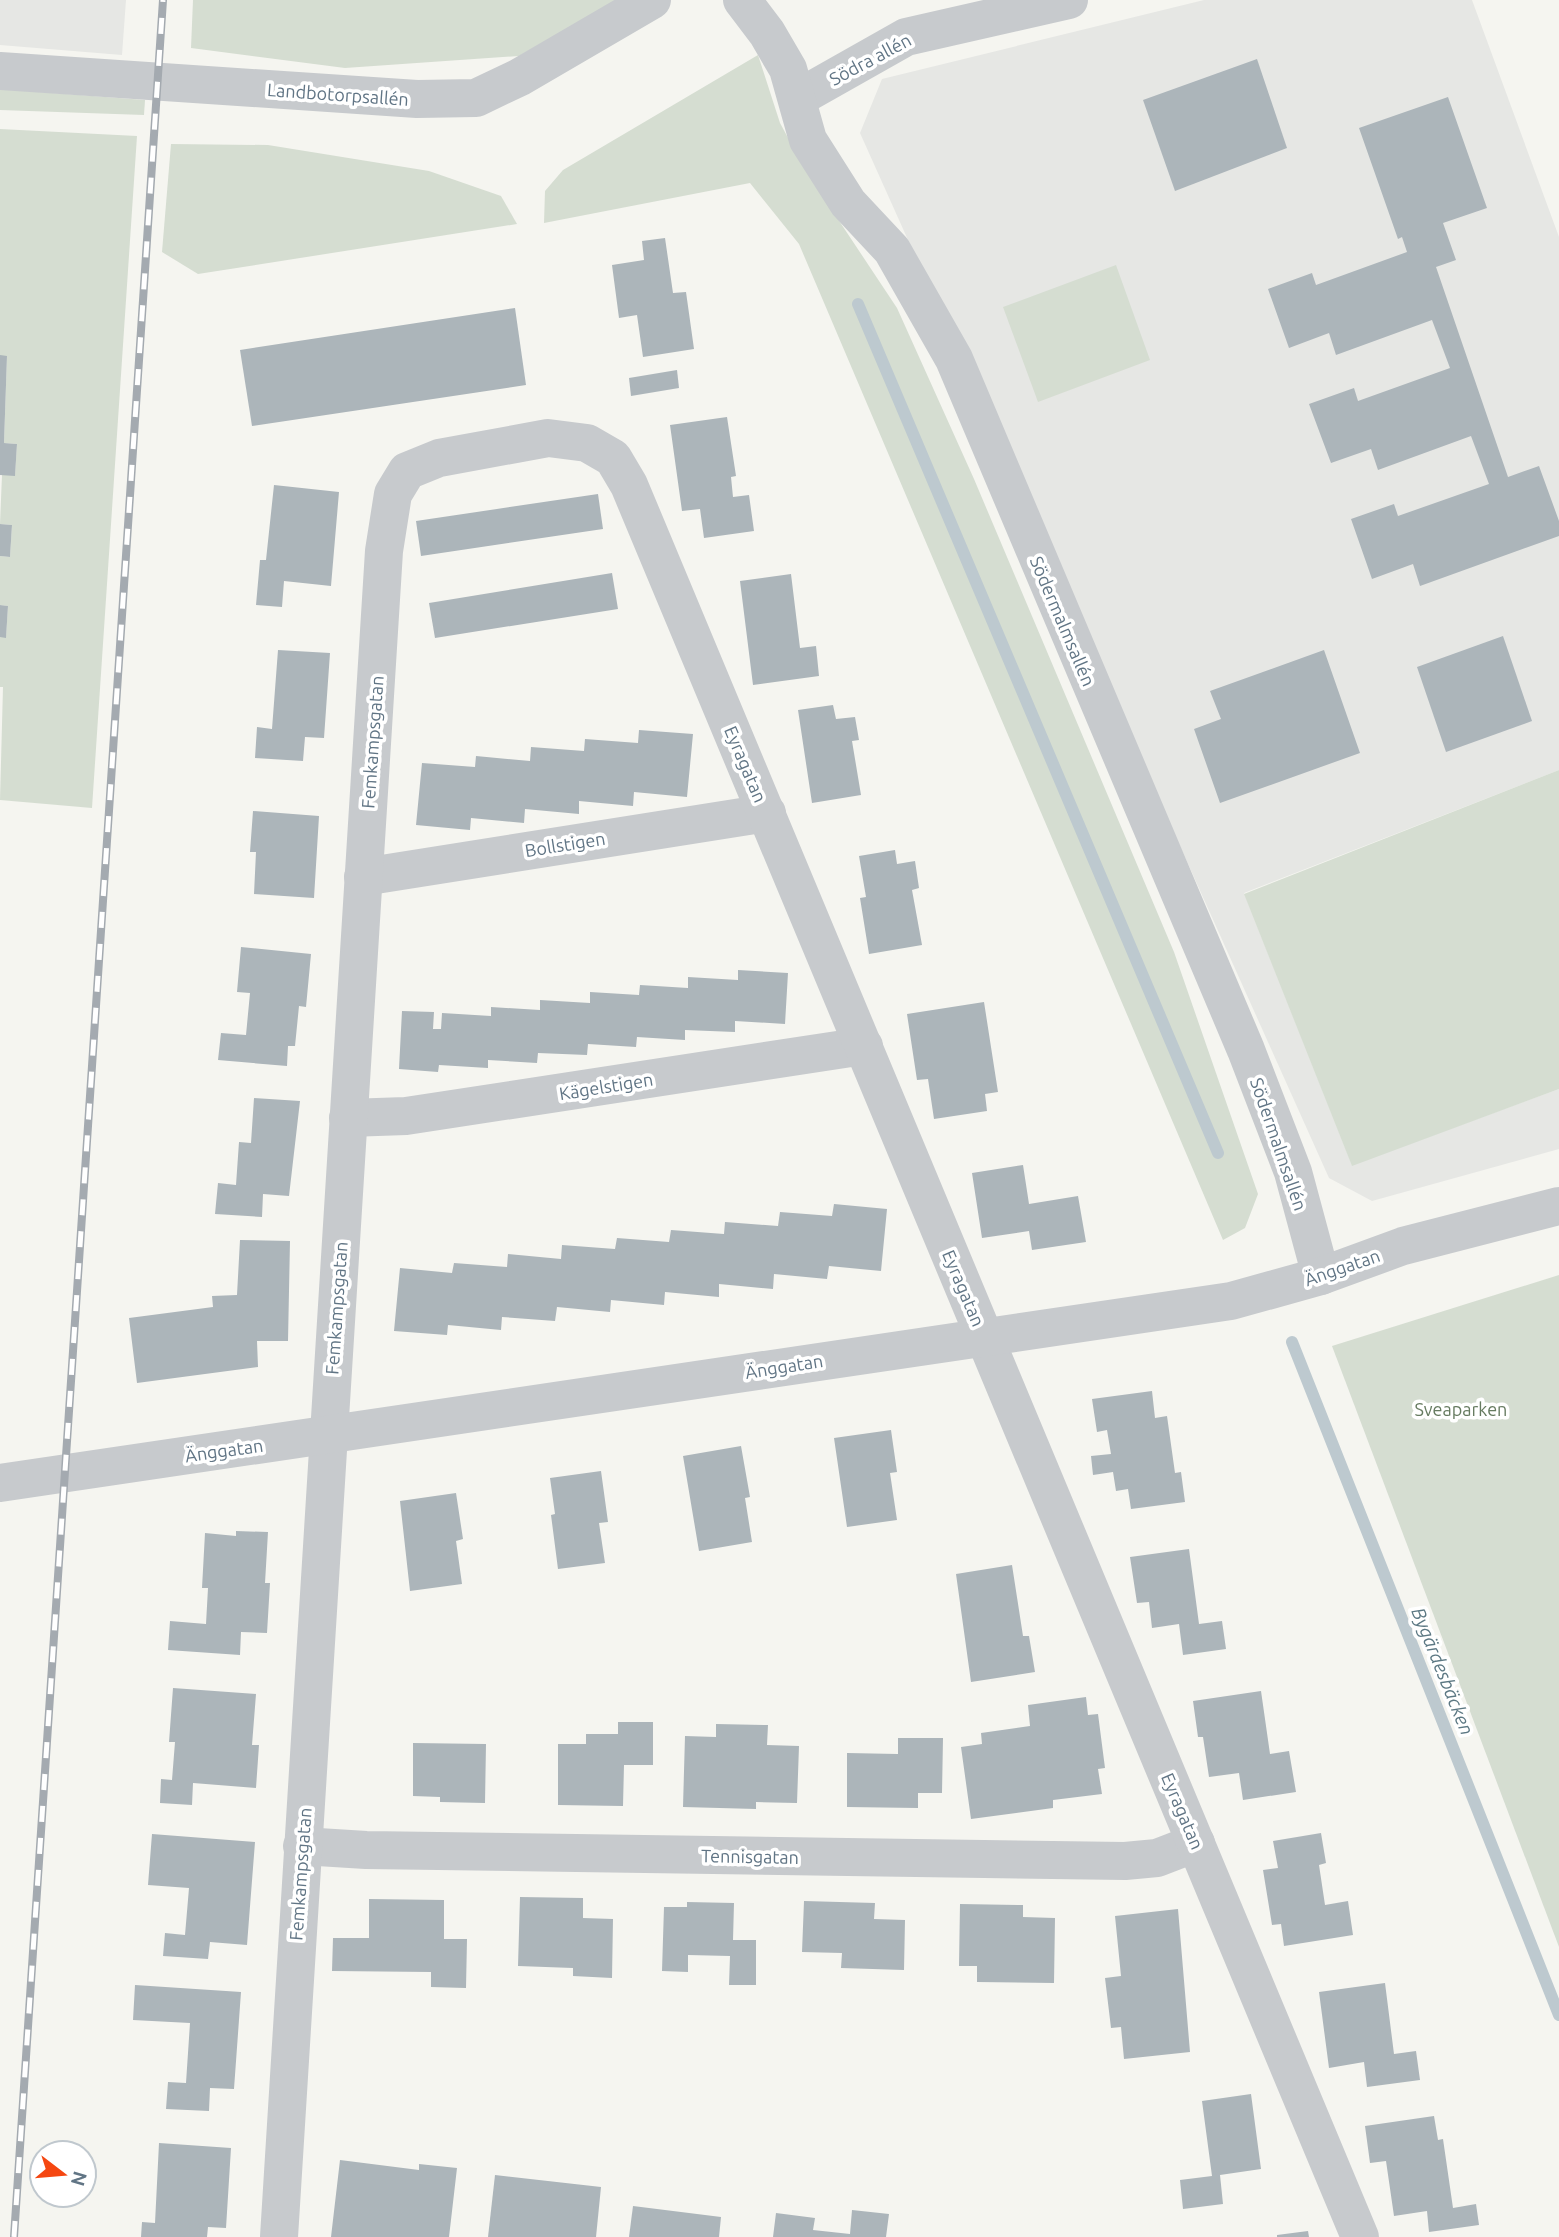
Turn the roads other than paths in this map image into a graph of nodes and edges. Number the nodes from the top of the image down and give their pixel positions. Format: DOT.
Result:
graph roads {
  1 [pos="652,0"];
  2 [pos="741,0"];
  3 [pos="1069,0"];
  4 [pos="0,71"];
  5 [pos="798,99"];
  6 [pos="491,448"];
  7 [pos="766,813"];
  8 [pos="363,877"];
  9 [pos="864,1046"];
  10 [pos="348,1118"];
  11 [pos="1559,1206"];
  12 [pos="1321,1276"];
  13 [pos="984,1335"];
  14 [pos="328,1435"];
  15 [pos="0,1483"];
  16 [pos="1196,1843"];
  17 [pos="302,1846"];
  18 [pos="279,2237"];
  19 [pos="1360,2237"];
  1 -- 4 [label="street, Landbotorpsallén"];
  2 -- 5 [label="street, Södermalmsallén"];
  3 -- 5 [label="street, Södra allén"];
  5 -- 12 [label="street, Södermalmsallén"];
  6 -- 7 [label="street, Eyragatan"];
  6 -- 8 [label="street, Femkampsgatan"];
  7 -- 8 [label="street, Bollstigen"];
  7 -- 9 [label="street, Eyragatan"];
  8 -- 10 [label="street, Femkampsgatan"];
  9 -- 10 [label="street, Kägelstigen"];
  9 -- 13 [label="street, Eyragatan"];
  10 -- 14 [label="street, Femkampsgatan"];
  11 -- 12 [label="street, Änggatan"];
  12 -- 13 [label="street, Änggatan"];
  13 -- 14 [label="street, Änggatan"];
  13 -- 16 [label="street, Eyragatan"];
  14 -- 15 [label="street, Änggatan"];
  14 -- 17 [label="street, Femkampsgatan"];
  16 -- 17 [label="street, Tennisgatan"];
  16 -- 19 [label="street, Eyragatan"];
  17 -- 18 [label="street, Femkampsgatan"];
}
